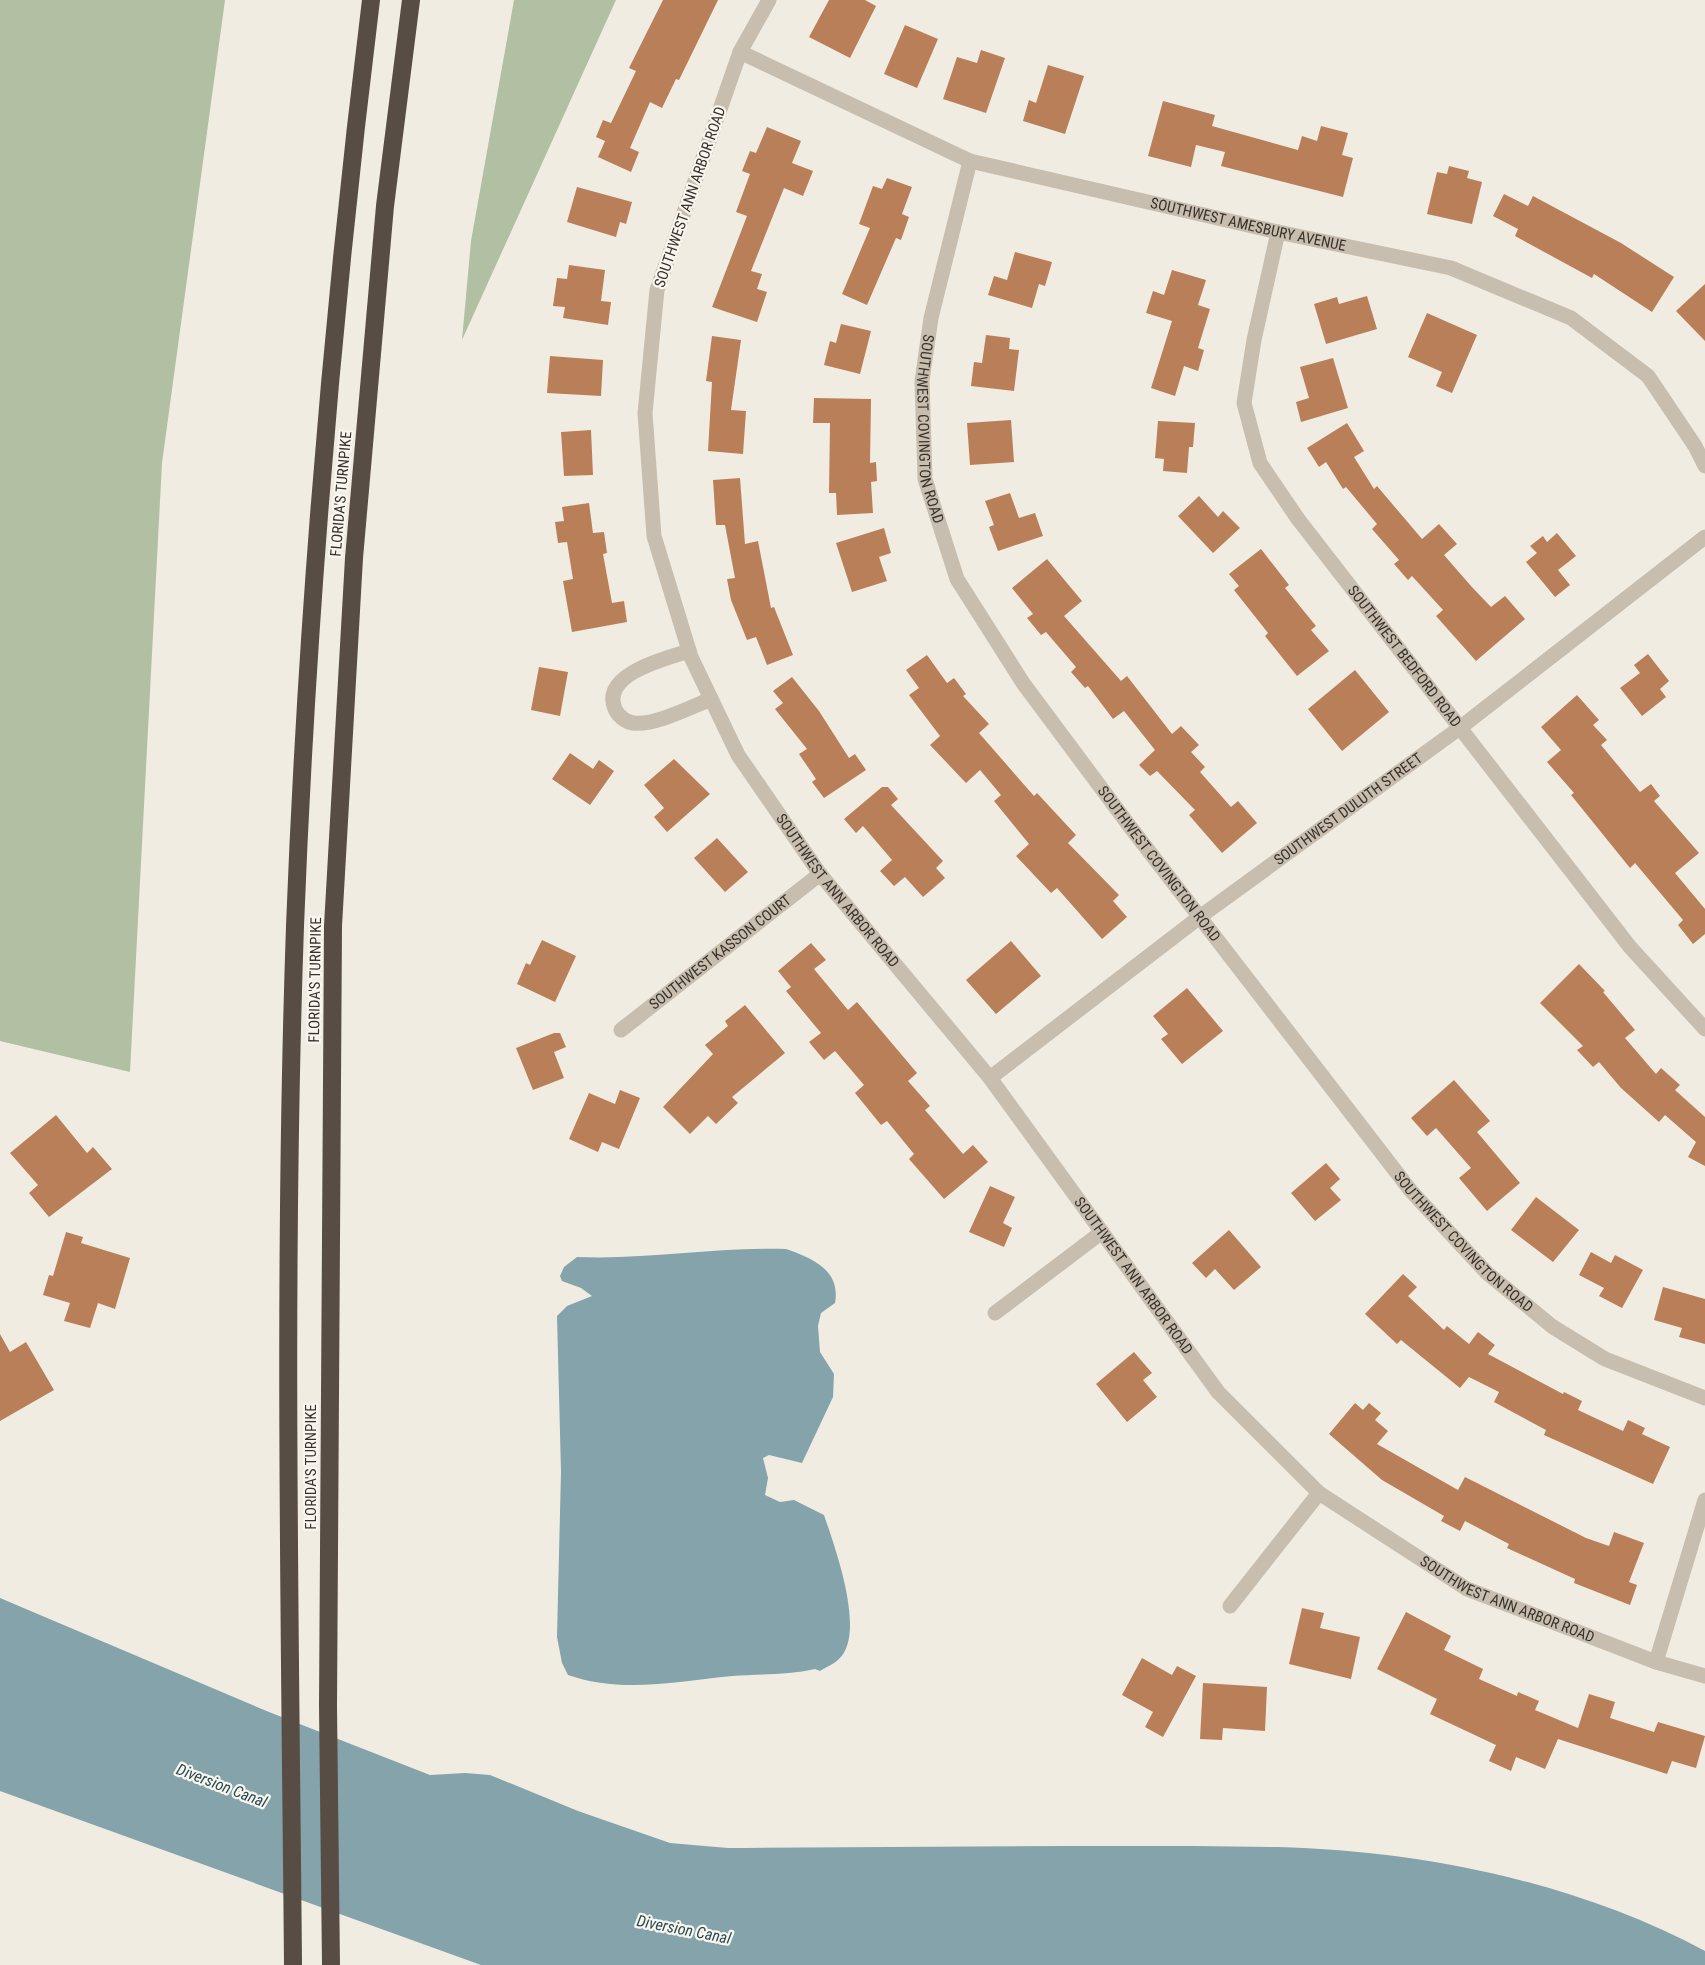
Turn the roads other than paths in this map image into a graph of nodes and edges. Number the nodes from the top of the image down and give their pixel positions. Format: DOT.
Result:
graph roads {
  1 [pos="371,0"];
  2 [pos="411,0"];
  3 [pos="769,0"];
  4 [pos="740,52"];
  5 [pos="970,161"];
  6 [pos="1278,232"];
  7 [pos="1705,466"];
  8 [pos="1705,537"];
  9 [pos="689,651"];
  10 [pos="711,699"];
  11 [pos="1461,727"];
  12 [pos="820,874"];
  13 [pos="1201,916"];
  14 [pos="1705,1029"];
  15 [pos="621,1030"];
  16 [pos="990,1078"];
  17 [pos="1102,1232"];
  18 [pos="995,1313"];
  19 [pos="1705,1398"];
  20 [pos="1319,1493"];
  21 [pos="1705,1500"];
  22 [pos="1230,1606"];
  23 [pos="1656,1662"];
  24 [pos="1705,1676"];
  25 [pos="331,1961"];
  26 [pos="293,1965"];
  1 -- 26 [label="highway, FLORIDA'S TURNPIKE"];
  2 -- 25 [label="highway, FLORIDA'S TURNPIKE"];
  3 -- 4 [label="street, SOUTHWEST ANN ARBOR ROAD"];
  4 -- 5 [label="street, SOUTHWEST AMESBURY AVENUE"];
  4 -- 9 [label="street, SOUTHWEST ANN ARBOR ROAD"];
  5 -- 6 [label="street, SOUTHWEST AMESBURY AVENUE"];
  5 -- 13 [label="street, SOUTHWEST COVINGTON ROAD"];
  6 -- 7 [label="street, SOUTHWEST AMESBURY AVENUE"];
  6 -- 11 [label="street, SOUTHWEST BEDFORD ROAD"];
  8 -- 11 [label="street, SOUTHWEST DULUTH STREET"];
  9 -- 10 [label="street, SOUTHWEST ANN ARBOR ROAD"];
  9 -- 10 [label="street"];
  10 -- 12 [label="street, SOUTHWEST ANN ARBOR ROAD"];
  11 -- 13 [label="street, SOUTHWEST DULUTH STREET"];
  11 -- 14 [label="street, SOUTHWEST BEDFORD ROAD"];
  12 -- 15 [label="street, SOUTHWEST KASSON COURT"];
  12 -- 16 [label="street, SOUTHWEST ANN ARBOR ROAD"];
  13 -- 16 [label="street, SOUTHWEST DULUTH STREET"];
  13 -- 19 [label="street, SOUTHWEST COVINGTON ROAD"];
  16 -- 17 [label="street, SOUTHWEST ANN ARBOR ROAD"];
  17 -- 18 [label="street"];
  17 -- 20 [label="street, SOUTHWEST ANN ARBOR ROAD"];
  20 -- 22 [label="street"];
  20 -- 23 [label="street, SOUTHWEST ANN ARBOR ROAD"];
  21 -- 23 [label="street"];
  23 -- 24 [label="street, SOUTHWEST ANN ARBOR ROAD"];
}
